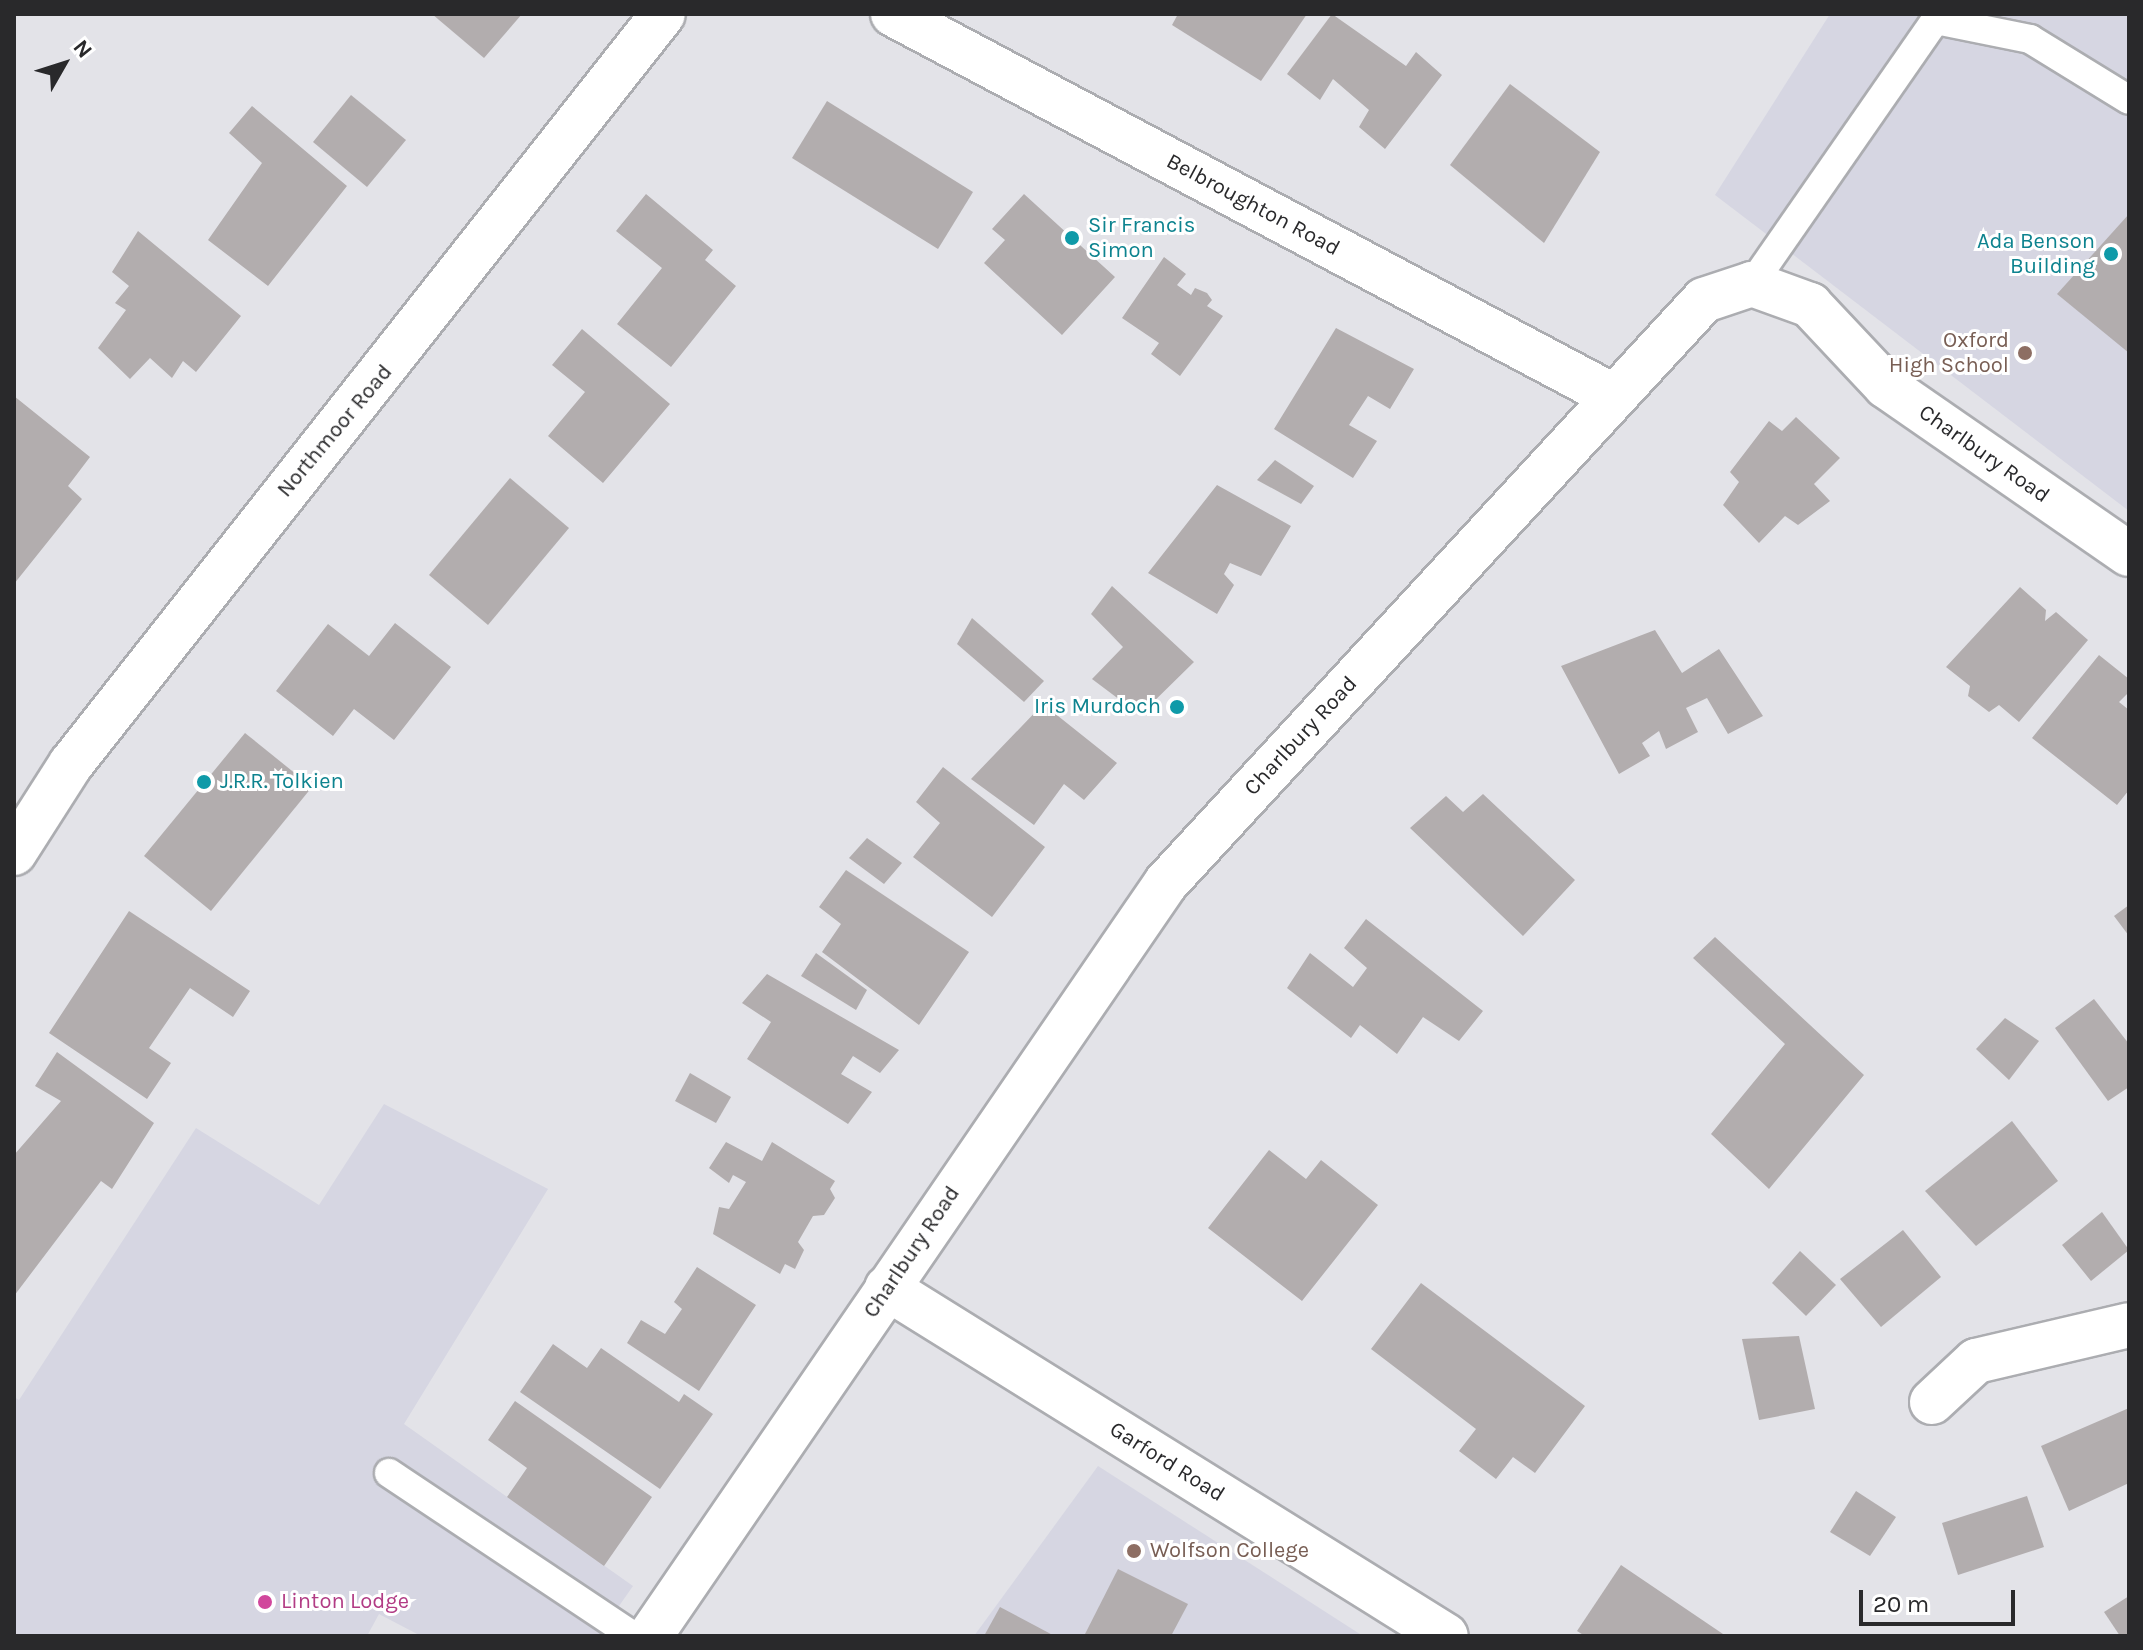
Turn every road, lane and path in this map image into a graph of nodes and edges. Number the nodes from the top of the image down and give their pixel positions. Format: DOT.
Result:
graph roads {
  1 [pos="663,14"];
  2 [pos="893,14"];
  3 [pos="1938,17"];
  4 [pos="2129,100"];
  5 [pos="1752,284"];
  6 [pos="1613,396"];
  7 [pos="2129,554"];
  8 [pos="14,853"];
  9 [pos="887,1288"];
  10 [pos="2129,1325"];
  11 [pos="1932,1402"];
  12 [pos="389,1473"];
  13 [pos="1421,1629"];
  14 [pos="633,1636"];
  15 [pos="650,1636"];
  1 -- 8 [label="street, Northmoor Road"];
  2 -- 6 [label="street, Belbroughton Road"];
  3 -- 4 [label="lane"];
  3 -- 5 [label="lane"];
  5 -- 6 [label="street, Charlbury Road"];
  5 -- 7 [label="street, Charlbury Road"];
  6 -- 9 [label="street, Charlbury Road"];
  9 -- 13 [label="street, Garford Road"];
  9 -- 15 [label="street, Charlbury Road"];
  10 -- 11 [label="street"];
  12 -- 14 [label="lane"];
}
